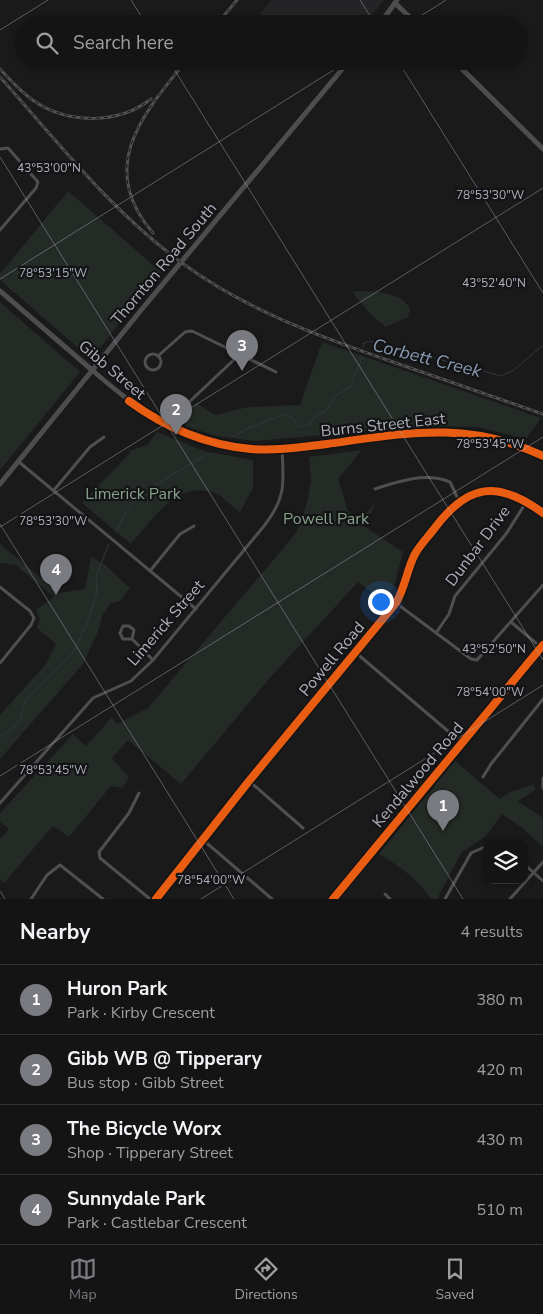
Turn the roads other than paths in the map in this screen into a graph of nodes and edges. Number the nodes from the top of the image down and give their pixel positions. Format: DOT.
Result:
graph roads {
  1 [pos="396,1"];
  2 [pos="386,15"];
  3 [pos="408,15"];
  4 [pos="341,70"];
  5 [pos="463,70"];
  6 [pos="0,149"];
  7 [pos="543,149"];
  8 [pos="0,230"];
  9 [pos="0,291"];
  10 [pos="240,354"];
  11 [pos="158,356"];
  12 [pos="92,370"];
  13 [pos="276,372"];
  14 [pos="174,429"];
  15 [pos="104,437"];
  16 [pos="282,449"];
  17 [pos="543,456"];
  18 [pos="19,462"];
  19 [pos="0,484"];
  20 [pos="375,489"];
  21 [pos="54,490"];
  22 [pos="458,501"];
  23 [pos="527,501"];
  24 [pos="543,513"];
  25 [pos="194,526"];
  26 [pos="150,571"];
  27 [pos="543,584"];
  28 [pos="0,587"];
  29 [pos="396,603"];
  30 [pos="196,609"];
  31 [pos="511,622"];
  32 [pos="436,633"];
  33 [pos="132,640"];
  34 [pos="542,647"];
  35 [pos="355,652"];
  36 [pos="153,660"];
  37 [pos="0,663"];
  38 [pos="543,699"];
  39 [pos="462,743"];
  40 [pos="483,777"];
  41 [pos="543,778"];
  42 [pos="249,781"];
  43 [pos="543,788"];
  44 [pos="139,793"];
  45 [pos="0,803"];
  46 [pos="303,828"];
  47 [pos="202,839"];
  48 [pos="483,846"];
  49 [pos="543,862"];
  50 [pos="528,867"];
  51 [pos="533,871"];
  52 [pos="543,880"];
  53 [pos="384,894"];
  54 [pos="31,899"];
  55 [pos="104,899"];
  56 [pos="150,899"];
  57 [pos="156,899"];
  58 [pos="272,899"];
  59 [pos="333,899"];
  60 [pos="390,899"];
  61 [pos="445,899"];
  62 [pos="510,899"];
  1 -- 2 [label="main road"];
  1 -- 3 [label="main road"];
  4 -- 12 [label="main road, Thornton Road South"];
  5 -- 7 [label="main road"];
  6 -- 8 [label="street"];
  9 -- 12 [label="main road, Gibb Street"];
  10 -- 11 [label="street"];
  10 -- 13 [label="street"];
  10 -- 14 [label="street"];
  11 -- 11 [label="street"];
  12 -- 14 [label="street, Gibb Street"];
  12 -- 18 [label="main road, Thornton Road South"];
  14 -- 16 [label="street, Gibb Street"];
  15 -- 21 [label="street"];
  16 -- 17 [label="street, Burns Street East"];
  16 -- 30 [label="street, Limerick Street"];
  18 -- 19 [label="main road, Thornton Road South"];
  18 -- 21 [label="street"];
  20 -- 22 [label="street"];
  21 -- 26 [label="street"];
  22 -- 23 [label="street, Powell Road"];
  22 -- 29 [label="street, Powell Road"];
  23 -- 24 [label="street, Powell Road"];
  23 -- 32 [label="street, Dunbar Drive"];
  25 -- 26 [label="street"];
  26 -- 30 [label="street"];
  27 -- 31 [label="street"];
  28 -- 37 [label="street"];
  29 -- 32 [label="street"];
  29 -- 35 [label="street, Powell Road"];
  30 -- 36 [label="street, Limerick Street"];
  31 -- 32 [label="street"];
  31 -- 34 [label="street"];
  33 -- 33 [label="street"];
  33 -- 36 [label="street"];
  34 -- 39 [label="street, Kendalwood Road"];
  35 -- 39 [label="street"];
  35 -- 42 [label="street, Powell Road"];
  36 -- 45 [label="street, Limerick Street"];
  38 -- 40 [label="street"];
  39 -- 59 [label="street, Kendalwood Road"];
  41 -- 43 [label="street"];
  42 -- 46 [label="street"];
  42 -- 47 [label="street, Powell Road"];
  44 -- 56 [label="street"];
  47 -- 57 [label="street, Powell Road"];
  47 -- 58 [label="street"];
  48 -- 61 [label="street"];
  49 -- 51 [label="street"];
  50 -- 51 [label="street"];
  51 -- 52 [label="street"];
  51 -- 62 [label="street"];
  53 -- 60 [label="street"];
  54 -- 55 [label="street"];
}
